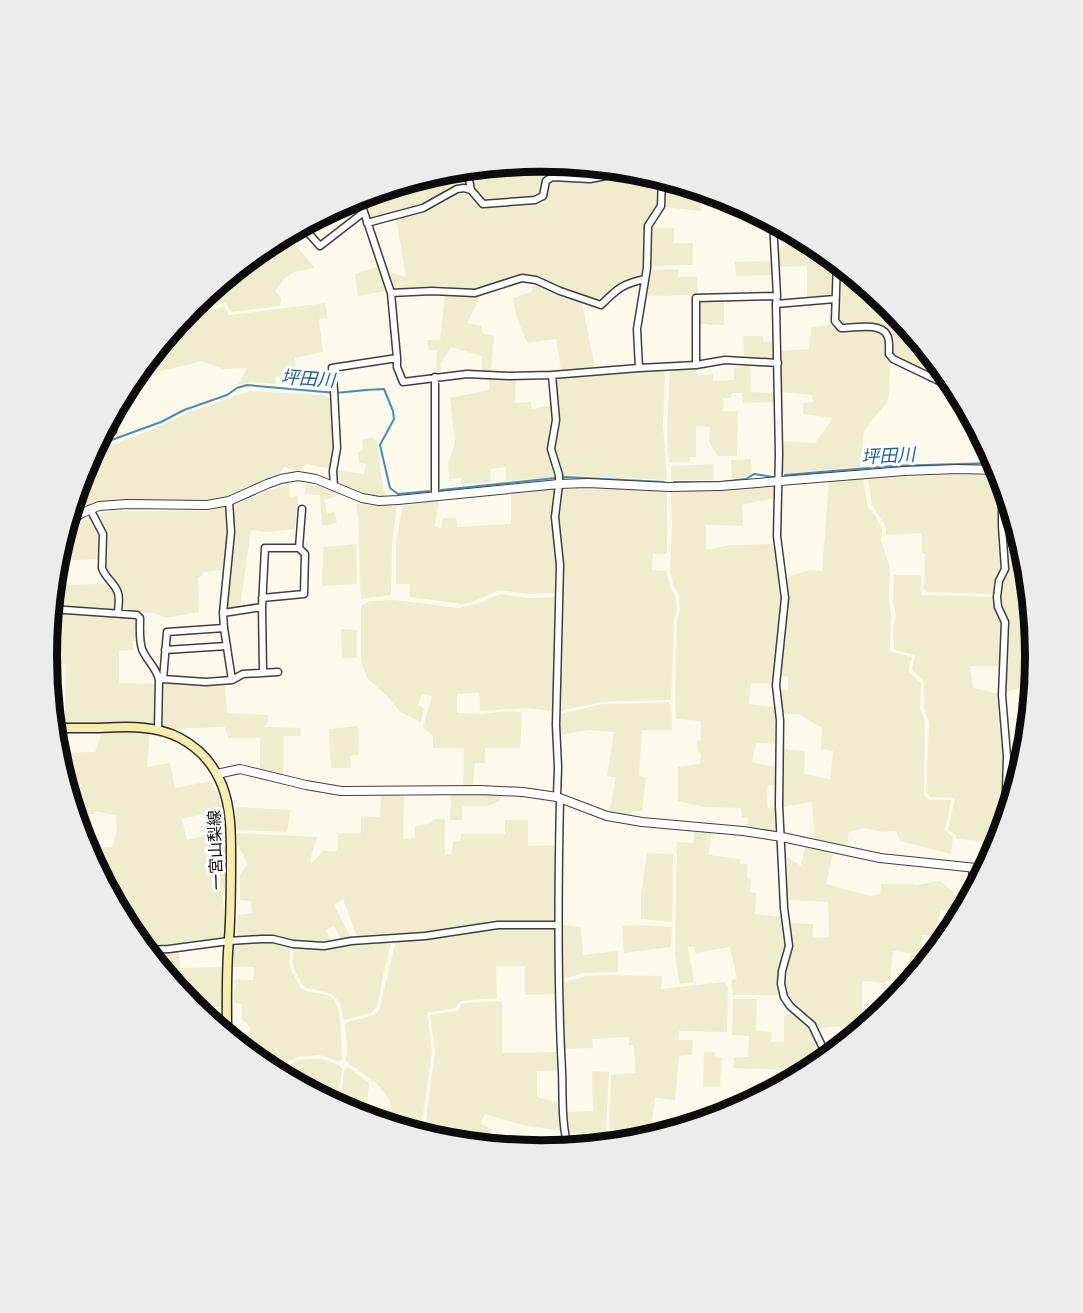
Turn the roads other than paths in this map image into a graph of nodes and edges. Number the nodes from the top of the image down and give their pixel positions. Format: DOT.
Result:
graph roads {
  1 [pos="605,176"];
  2 [pos="468,178"];
  3 [pos="662,188"];
  4 [pos="471,190"];
  5 [pos="362,207"];
  6 [pos="364,212"];
  7 [pos="367,223"];
  8 [pos="774,231"];
  9 [pos="308,232"];
  10 [pos="836,272"];
  11 [pos="645,279"];
  12 [pos="391,293"];
  13 [pos="777,296"];
  14 [pos="835,300"];
  15 [pos="776,304"];
  16 [pos="397,358"];
  17 [pos="778,363"];
  18 [pos="696,365"];
  19 [pos="639,368"];
  20 [pos="552,375"];
  21 [pos="435,377"];
  22 [pos="940,382"];
  23 [pos="988,470"];
  24 [pos="559,480"];
  25 [pos="778,481"];
  26 [pos="334,487"];
  27 [pos="435,496"];
  28 [pos="229,501"];
  29 [pos="90,508"];
  30 [pos="1002,508"];
  31 [pos="302,509"];
  32 [pos="79,515"];
  33 [pos="299,548"];
  34 [pos="262,598"];
  35 [pos="262,608"];
  36 [pos="59,610"];
  37 [pos="118,613"];
  38 [pos="223,613"];
  39 [pos="224,628"];
  40 [pos="227,646"];
  41 [pos="165,650"];
  42 [pos="263,672"];
  43 [pos="278,672"];
  44 [pos="161,680"];
  45 [pos="232,680"];
  46 [pos="62,728"];
  47 [pos="158,730"];
  48 [pos="217,774"];
  49 [pos="1006,792"];
  50 [pos="558,798"];
  51 [pos="782,837"];
  52 [pos="973,868"];
  53 [pos="977,868"];
  54 [pos="972,878"];
  55 [pos="558,925"];
  56 [pos="229,941"];
  57 [pos="156,950"];
  58 [pos="227,1025"];
  59 [pos="825,1049"];
  60 [pos="567,1140"];
  1 -- 4 [label="street"];
  2 -- 4 [label="street"];
  3 -- 11 [label="street"];
  4 -- 7 [label="street"];
  5 -- 6 [label="street"];
  6 -- 7 [label="street"];
  6 -- 9 [label="street"];
  7 -- 12 [label="street"];
  8 -- 13 [label="street"];
  10 -- 14 [label="street"];
  11 -- 12 [label="street"];
  11 -- 19 [label="street"];
  12 -- 16 [label="street"];
  13 -- 15 [label="street"];
  13 -- 18 [label="street"];
  14 -- 15 [label="street"];
  14 -- 22 [label="street"];
  15 -- 17 [label="street"];
  16 -- 21 [label="street"];
  16 -- 26 [label="street"];
  17 -- 18 [label="street"];
  17 -- 25 [label="street"];
  18 -- 19 [label="street"];
  19 -- 20 [label="street"];
  20 -- 21 [label="street"];
  20 -- 24 [label="street"];
  21 -- 27 [label="street"];
  23 -- 25 [label="street"];
  24 -- 25 [label="street"];
  24 -- 27 [label="street"];
  24 -- 50 [label="street"];
  25 -- 51 [label="street"];
  26 -- 27 [label="street"];
  26 -- 28 [label="street"];
  28 -- 29 [label="street"];
  28 -- 38 [label="street"];
  29 -- 32 [label="street"];
  29 -- 37 [label="street"];
  30 -- 49 [label="street"];
  31 -- 33 [label="street"];
  33 -- 34 [label="street"];
  33 -- 34 [label="street"];
  34 -- 35 [label="street"];
  35 -- 38 [label="street"];
  35 -- 42 [label="street"];
  36 -- 37 [label="street"];
  37 -- 44 [label="street"];
  38 -- 39 [label="street"];
  39 -- 40 [label="street"];
  39 -- 41 [label="street"];
  40 -- 41 [label="street"];
  40 -- 45 [label="street"];
  41 -- 44 [label="street"];
  42 -- 43 [label="street"];
  42 -- 45 [label="street"];
  44 -- 45 [label="street"];
  44 -- 47 [label="street"];
  46 -- 47 [label="main road, 一宮山梨線"];
  47 -- 48 [label="main road, 一宮山梨線"];
  48 -- 50 [label="street"];
  48 -- 56 [label="main road, 一宮山梨線"];
  50 -- 51 [label="street"];
  50 -- 55 [label="street"];
  51 -- 52 [label="street"];
  51 -- 59 [label="street"];
  52 -- 53 [label="street"];
  52 -- 54 [label="street"];
  55 -- 56 [label="street"];
  55 -- 60 [label="street"];
  56 -- 57 [label="street"];
  56 -- 58 [label="main road, 一宮山梨線"];
}
